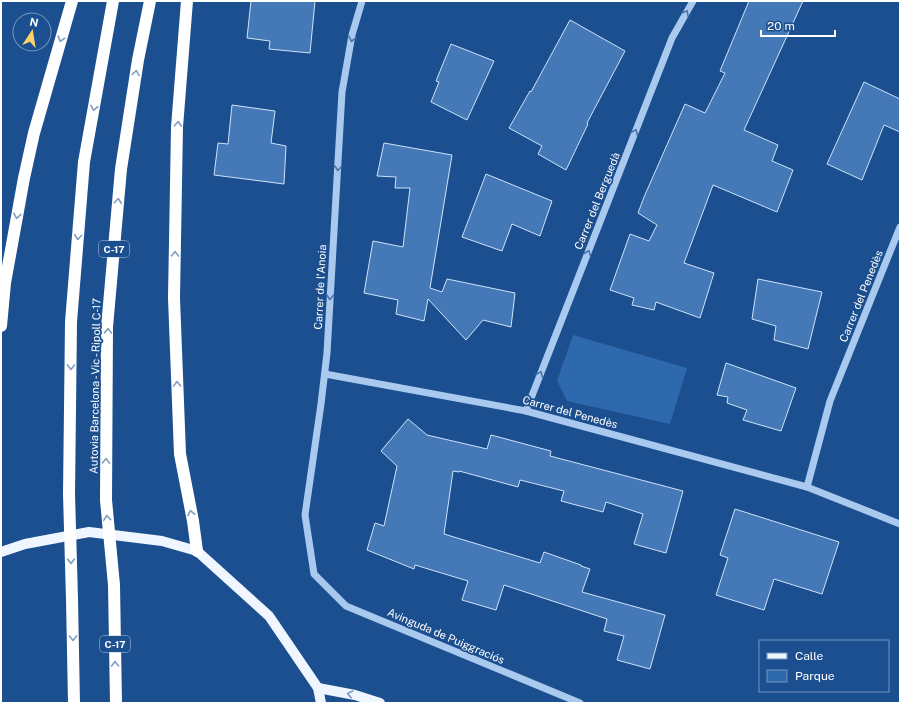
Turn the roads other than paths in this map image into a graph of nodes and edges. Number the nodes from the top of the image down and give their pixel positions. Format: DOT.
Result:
graph roads {
  1 [pos="72,1"];
  2 [pos="114,1"];
  3 [pos="150,1"];
  4 [pos="187,1"];
  5 [pos="362,1"];
  6 [pos="693,1"];
  7 [pos="900,227"];
  8 [pos="1,326"];
  9 [pos="325,374"];
  10 [pos="526,410"];
  11 [pos="807,487"];
  12 [pos="900,524"];
  13 [pos="197,551"];
  14 [pos="1,552"];
  15 [pos="314,574"];
  16 [pos="318,688"];
  17 [pos="74,703"];
  18 [pos="116,703"];
  19 [pos="321,703"];
  20 [pos="380,703"];
  21 [pos="580,703"];
  1 -- 8 [label="highway, one-way"];
  2 -- 17 [label="highway, Autovia Barcelona - Vic - Ripoll C-17, one-way, bridge"];
  18 -- 3 [label="highway, Autovia Barcelona - Vic - Ripoll C-17 / C-17, one-way, bridge"];
  13 -- 4 [label="highway, one-way"];
  5 -- 9 [label="street, Carrer de l'Anoia, one-way"];
  10 -- 6 [label="street, Carrer del Berguedà, one-way"];
  7 -- 11 [label="street, Carrer del Penedès"];
  9 -- 10 [label="street, Carrer del Penedès"];
  9 -- 15 [label="street, Carrer de l'Anoia"];
  10 -- 11 [label="street, Carrer del Penedès"];
  11 -- 12 [label="street, Carrer del Penedès"];
  13 -- 14 [label="main road"];
  13 -- 16 [label="main road"];
  15 -- 21 [label="street, Avinguda de Puiggraciós"];
  16 -- 19 [label="main road"];
  20 -- 16 [label="main road, one-way"];
}
